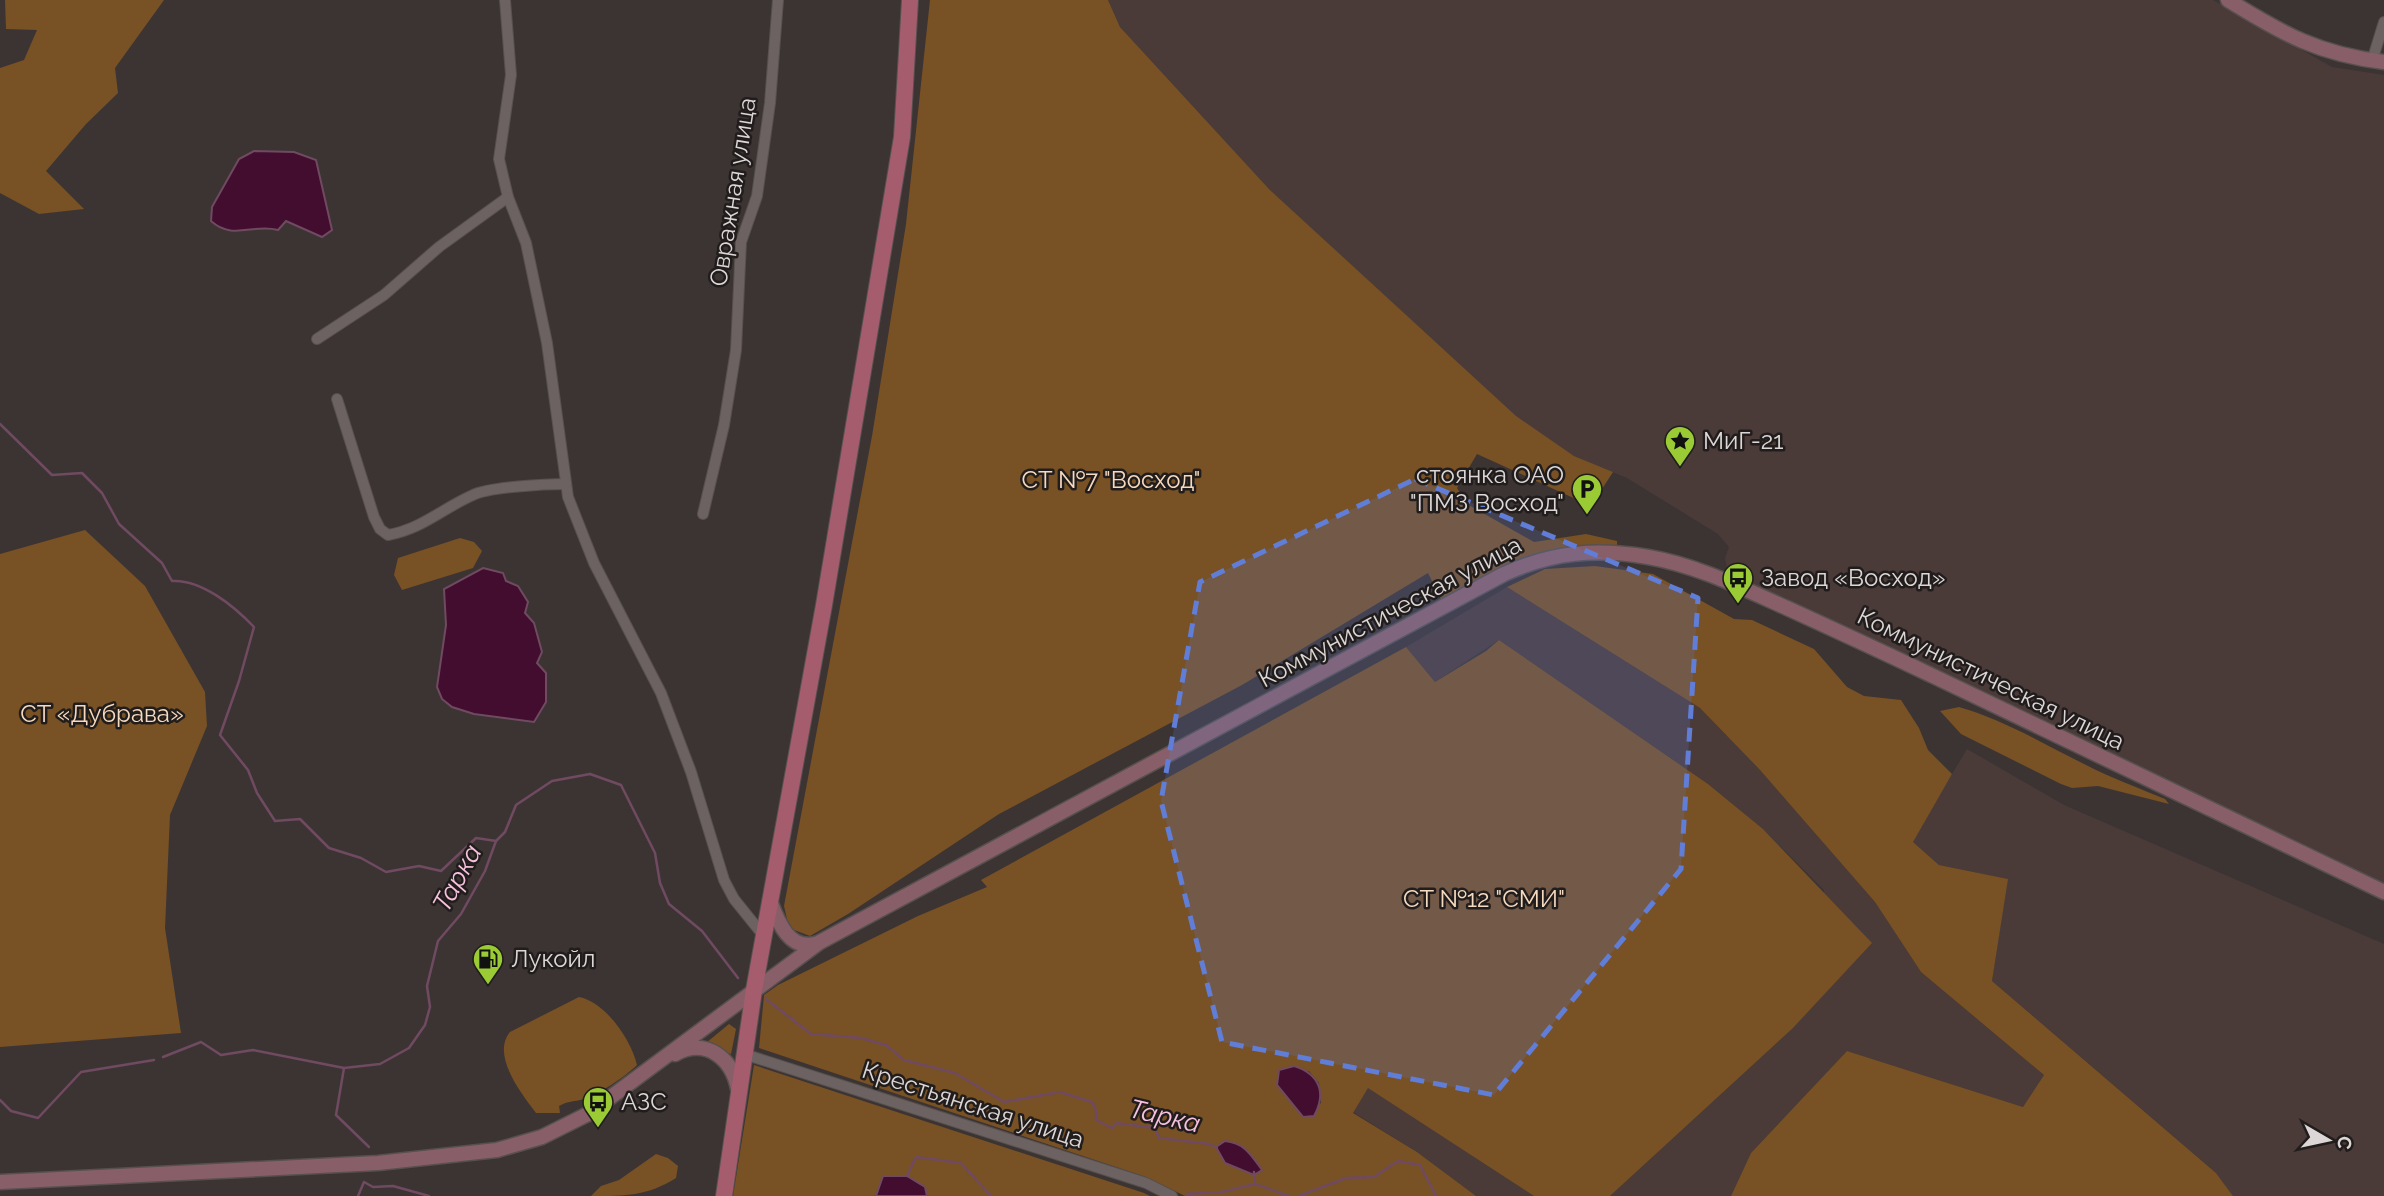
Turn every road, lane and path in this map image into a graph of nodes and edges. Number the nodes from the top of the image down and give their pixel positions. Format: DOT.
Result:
graph roads {
  1 [pos="505,0"];
  2 [pos="778,0"];
  3 [pos="910,0"];
  4 [pos="2228,0"];
  5 [pos="2384,22"];
  6 [pos="2378,62"];
  7 [pos="508,197"];
  8 [pos="317,339"];
  9 [pos="337,400"];
  10 [pos="566,484"];
  11 [pos="703,514"];
  12 [pos="2384,892"];
  13 [pos="770,901"];
  14 [pos="763,935"];
  15 [pos="820,942"];
  16 [pos="754,990"];
  17 [pos="751,1056"];
  18 [pos="655,1065"];
  19 [pos="738,1089"];
  20 [pos="0,1182"];
  21 [pos="724,1196"];
  22 [pos="1172,1196"];
  1 -- 7 [label="street"];
  2 -- 11 [label="street, Овражная улица"];
  3 -- 13 [label="main road"];
  4 -- 6 [label="main road"];
  5 -- 6 [label="street"];
  7 -- 8 [label="street"];
  7 -- 10 [label="street"];
  9 -- 10 [label="street"];
  10 -- 14 [label="street"];
  12 -- 15 [label="main road, Коммунистическая улица"];
  13 -- 14 [label="main road"];
  13 -- 15 [label="main road"];
  14 -- 16 [label="main road"];
  15 -- 16 [label="main road, Коммунистическая улица"];
  16 -- 17 [label="main road"];
  16 -- 18 [label="main road, Коммунистическая улица"];
  17 -- 19 [label="main road"];
  17 -- 22 [label="street, Крестьянская улица"];
  18 -- 19 [label="main road"];
  18 -- 20 [label="main road"];
  19 -- 21 [label="main road"];
}
